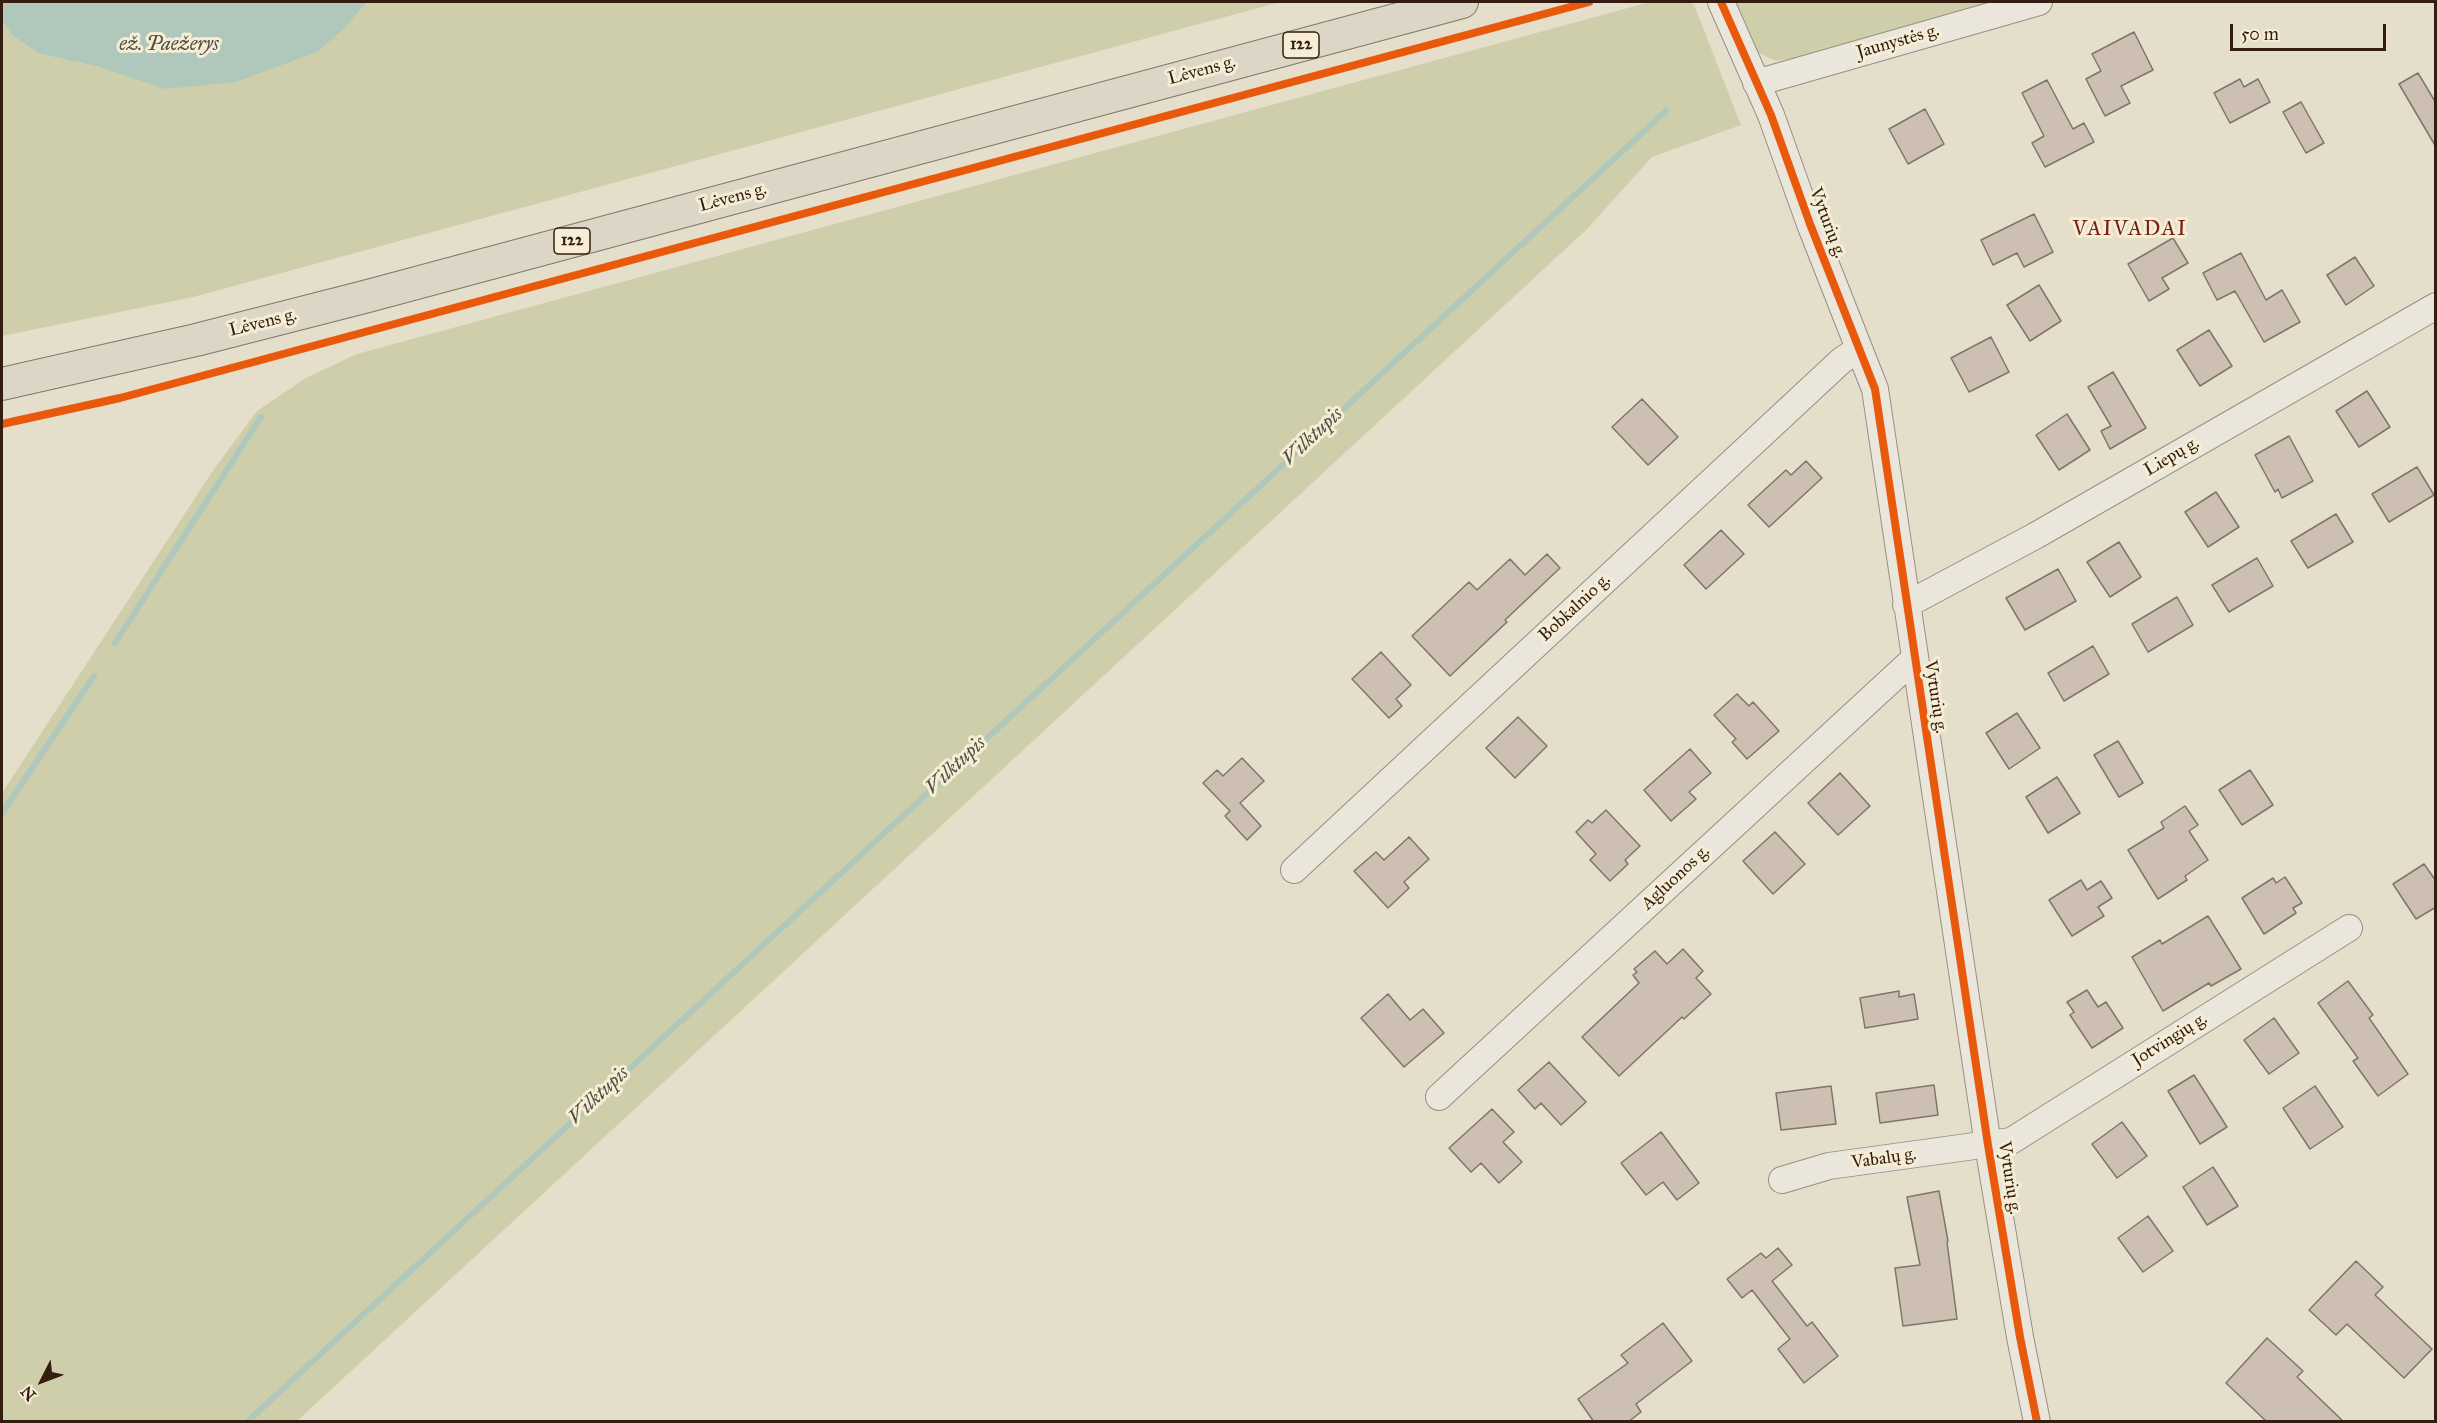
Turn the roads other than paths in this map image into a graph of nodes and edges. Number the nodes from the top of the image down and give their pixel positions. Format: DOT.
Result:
graph roads {
  1 [pos="1462,2"];
  2 [pos="1720,2"];
  3 [pos="2038,2"];
  4 [pos="1756,83"];
  5 [pos="2436,306"];
  6 [pos="1859,349"];
  7 [pos="2,384"];
  8 [pos="1906,605"];
  9 [pos="1914,659"];
  10 [pos="1294,870"];
  11 [pos="2349,928"];
  12 [pos="1439,1097"];
  13 [pos="1988,1145"];
  14 [pos="1782,1180"];
  15 [pos="2037,1422"];
  1 -- 7 [label="main road, Lėvens g. / 122"];
  2 -- 4 [label="street, Vyturių g."];
  3 -- 4 [label="street, Jaunystės g."];
  4 -- 6 [label="street, Vyturių g."];
  5 -- 8 [label="street, Liepų g."];
  6 -- 8 [label="street, Vyturių g."];
  6 -- 10 [label="street, Bobkalnio g."];
  8 -- 9 [label="street, Vyturių g."];
  9 -- 12 [label="street, Agluonos g."];
  9 -- 13 [label="street, Vyturių g."];
  11 -- 13 [label="street, Jotvingių g."];
  13 -- 14 [label="street, Vabalų g."];
  13 -- 15 [label="street, Vyturių g."];
}
